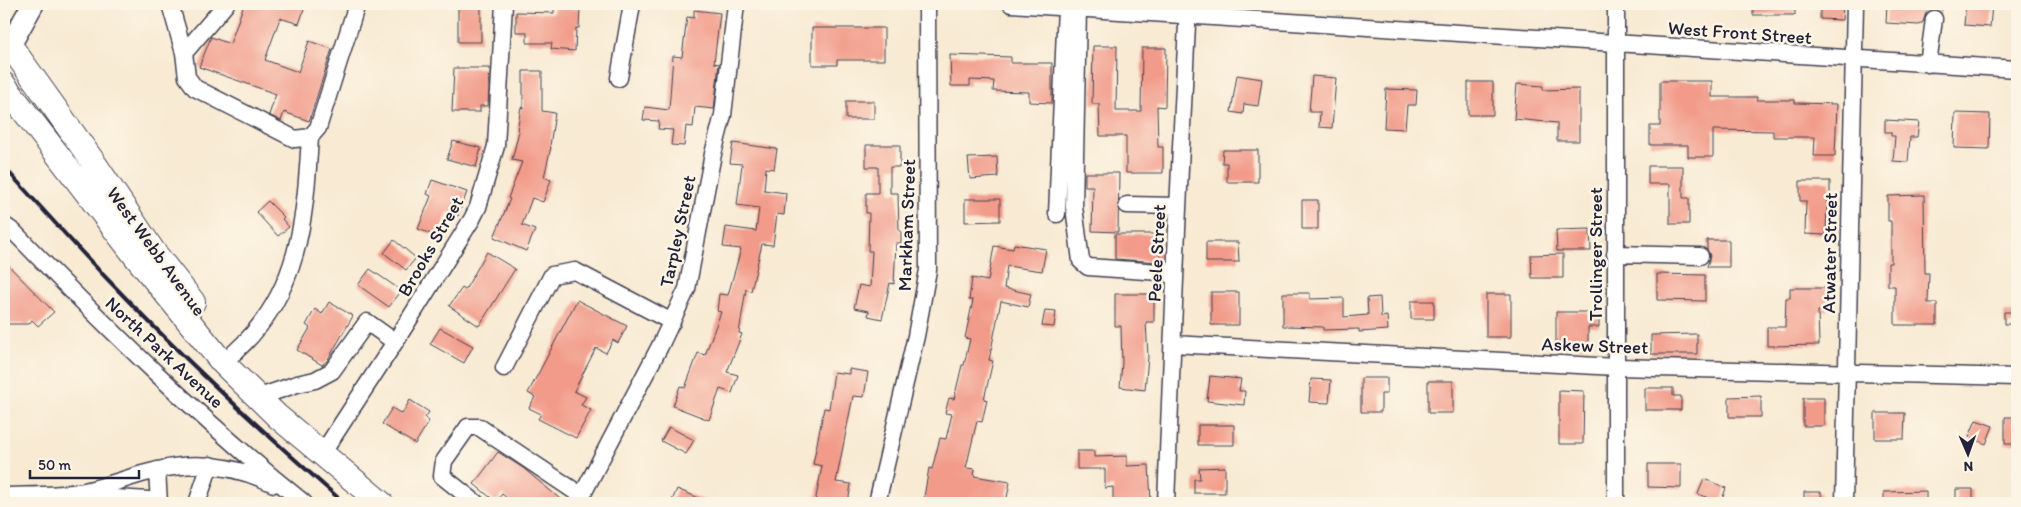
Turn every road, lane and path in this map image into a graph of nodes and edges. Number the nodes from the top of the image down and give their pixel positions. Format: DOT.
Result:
graph roads {
  1 [pos="33,4"];
  2 [pos="170,4"];
  3 [pos="226,4"];
  4 [pos="357,4"];
  5 [pos="504,4"];
  6 [pos="632,4"];
  7 [pos="736,4"];
  8 [pos="927,4"];
  9 [pos="1011,4"];
  10 [pos="1616,4"];
  11 [pos="1855,4"];
  12 [pos="1072,8"];
  13 [pos="1188,9"];
  14 [pos="1935,9"];
  15 [pos="1616,43"];
  16 [pos="6,46"];
  17 [pos="184,53"];
  18 [pos="1853,59"];
  19 [pos="1928,64"];
  20 [pos="2017,69"];
  21 [pos="619,78"];
  22 [pos="4,85"];
  23 [pos="310,137"];
  24 [pos="1127,205"];
  25 [pos="1178,206"];
  26 [pos="1057,214"];
  27 [pos="4,225"];
  28 [pos="1615,254"];
  29 [pos="1700,256"];
  30 [pos="1175,273"];
  31 [pos="672,322"];
  32 [pos="396,342"];
  33 [pos="1172,344"];
  34 [pos="234,353"];
  35 [pos="1617,366"];
  36 [pos="504,368"];
  37 [pos="1847,372"];
  38 [pos="2017,376"];
  39 [pos="268,394"];
  40 [pos="322,454"];
  41 [pos="210,465"];
  42 [pos="157,470"];
  43 [pos="289,491"];
  44 [pos="65,494"];
  45 [pos="4,496"];
  46 [pos="580,500"];
  47 [pos="158,503"];
  48 [pos="197,503"];
  49 [pos="304,503"];
  50 [pos="381,503"];
  51 [pos="476,503"];
  52 [pos="877,503"];
  53 [pos="1166,503"];
  54 [pos="1616,503"];
  55 [pos="1844,503"];
  1 -- 16 [label="main road"];
  2 -- 17 [label="street"];
  3 -- 17 [label="street"];
  4 -- 23 [label="street"];
  5 -- 32 [label="street, Brooks Street"];
  6 -- 21 [label="street"];
  7 -- 31 [label="street, Tarpley Street"];
  8 -- 52 [label="street, Markham Street"];
  9 -- 12 [label="street, West Front Street"];
  10 -- 15 [label="street, Trollinger Street"];
  11 -- 18 [label="street, Atwater Street"];
  12 -- 13 [label="street, West Front Street"];
  12 -- 26 [label="street"];
  12 -- 30 [label="street"];
  13 -- 15 [label="street, West Front Street"];
  13 -- 25 [label="street, Peele Street"];
  14 -- 19 [label="street"];
  15 -- 18 [label="street, West Front Street"];
  15 -- 28 [label="street, Trollinger Street"];
  16 -- 34 [label="highway, West Webb Avenue"];
  17 -- 23 [label="street"];
  18 -- 19 [label="street, West Front Street"];
  18 -- 37 [label="street, Atwater Street"];
  19 -- 20 [label="street, West Front Street"];
  22 -- 40 [label="highway, West Webb Avenue"];
  23 -- 34 [label="street"];
  24 -- 25 [label="street"];
  25 -- 30 [label="street, Peele Street"];
  27 -- 43 [label="street, North Park Avenue"];
  28 -- 29 [label="street"];
  28 -- 35 [label="street, Trollinger Street"];
  30 -- 33 [label="street, Peele Street"];
  31 -- 36 [label="street"];
  31 -- 46 [label="street, Tarpley Street"];
  32 -- 39 [label="street"];
  32 -- 40 [label="street, Brooks Street"];
  33 -- 35 [label="street, Askew Street"];
  33 -- 53 [label="street, Peele Street"];
  34 -- 39 [label="highway, West Webb Avenue"];
  35 -- 37 [label="street, Askew Street"];
  35 -- 54 [label="street, Trollinger Street"];
  37 -- 38 [label="street, Askew Street"];
  37 -- 55 [label="street, Atwater Street"];
  39 -- 40 [label="highway, West Webb Avenue"];
  40 -- 50 [label="highway, West Webb Avenue"];
  41 -- 42 [label="street"];
  41 -- 43 [label="street"];
  41 -- 48 [label="street"];
  42 -- 44 [label="street"];
  42 -- 47 [label="street"];
  43 -- 49 [label="street, North Park Avenue"];
  44 -- 45 [label="street"];
  44 -- 47 [label="street"];
  46 -- 51 [label="street"];
}
